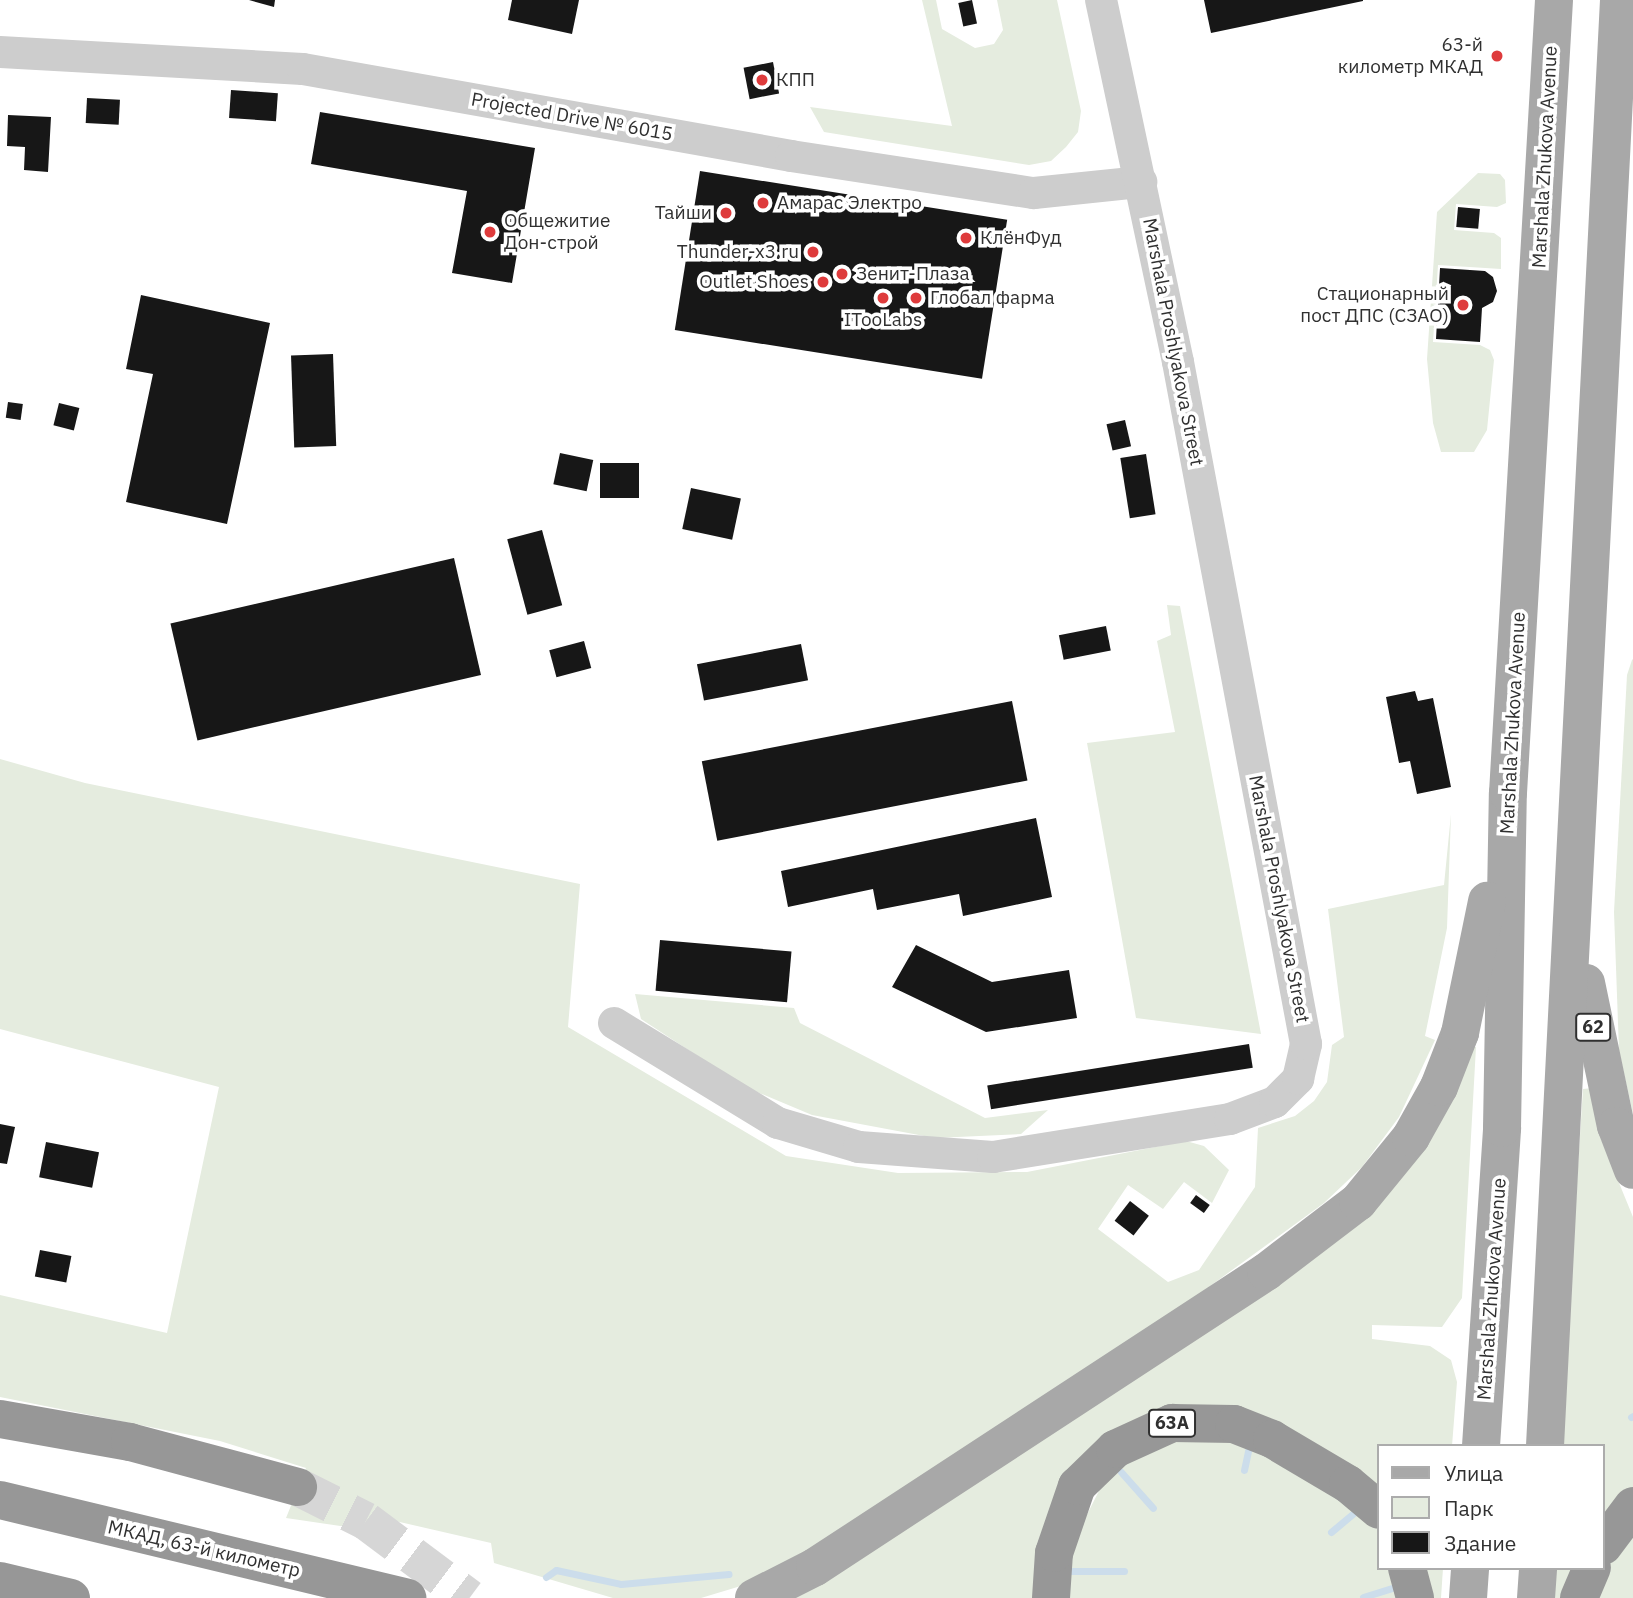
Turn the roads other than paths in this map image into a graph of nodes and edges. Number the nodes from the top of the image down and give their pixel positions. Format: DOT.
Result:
graph roads {
  1 [pos="1101,0"];
  2 [pos="1554,0"];
  3 [pos="1619,0"];
  4 [pos="0,52"];
  5 [pos="1141,182"];
  6 [pos="1508,793"];
  7 [pos="1577,879"];
  8 [pos="614,1023"];
  9 [pos="1633,1170"];
  10 [pos="0,1419"];
  11 [pos="1481,1444"];
  12 [pos="1545,1444"];
  13 [pos="298,1487"];
  14 [pos="0,1500"];
  15 [pos="1633,1506"];
  16 [pos="1378,1509"];
  17 [pos="1605,1543"];
  18 [pos="1408,1570"];
  19 [pos="1470,1570"];
  20 [pos="1538,1570"];
  21 [pos="1591,1570"];
  22 [pos="0,1581"];
  23 [pos="71,1598"];
  24 [pos="407,1598"];
  25 [pos="754,1598"];
  26 [pos="1051,1598"];
  27 [pos="1415,1598"];
  28 [pos="1468,1598"];
  29 [pos="1536,1598"];
  30 [pos="1579,1598"];
  1 -- 5 [label="street, Marshala Proshlyakova Street"];
  2 -- 6 [label="main road, Marshala Zhukova Avenue"];
  3 -- 7 [label="main road"];
  4 -- 5 [label="street, Projected Drive № 6015"];
  5 -- 8 [label="street, Marshala Proshlyakova Street"];
  6 -- 11 [label="main road, Marshala Zhukova Avenue"];
  6 -- 25 [label="main road"];
  7 -- 9 [label="main road, 62"];
  7 -- 12 [label="main road"];
  10 -- 13 [label="highway"];
  14 -- 24 [label="highway, МКАД, 63-й километр"];
  15 -- 17 [label="highway"];
  16 -- 26 [label="highway, 63A"];
  18 -- 27 [label="highway"];
  19 -- 28 [label="main road"];
  20 -- 29 [label="main road"];
  21 -- 30 [label="highway"];
  22 -- 23 [label="highway"];
}
